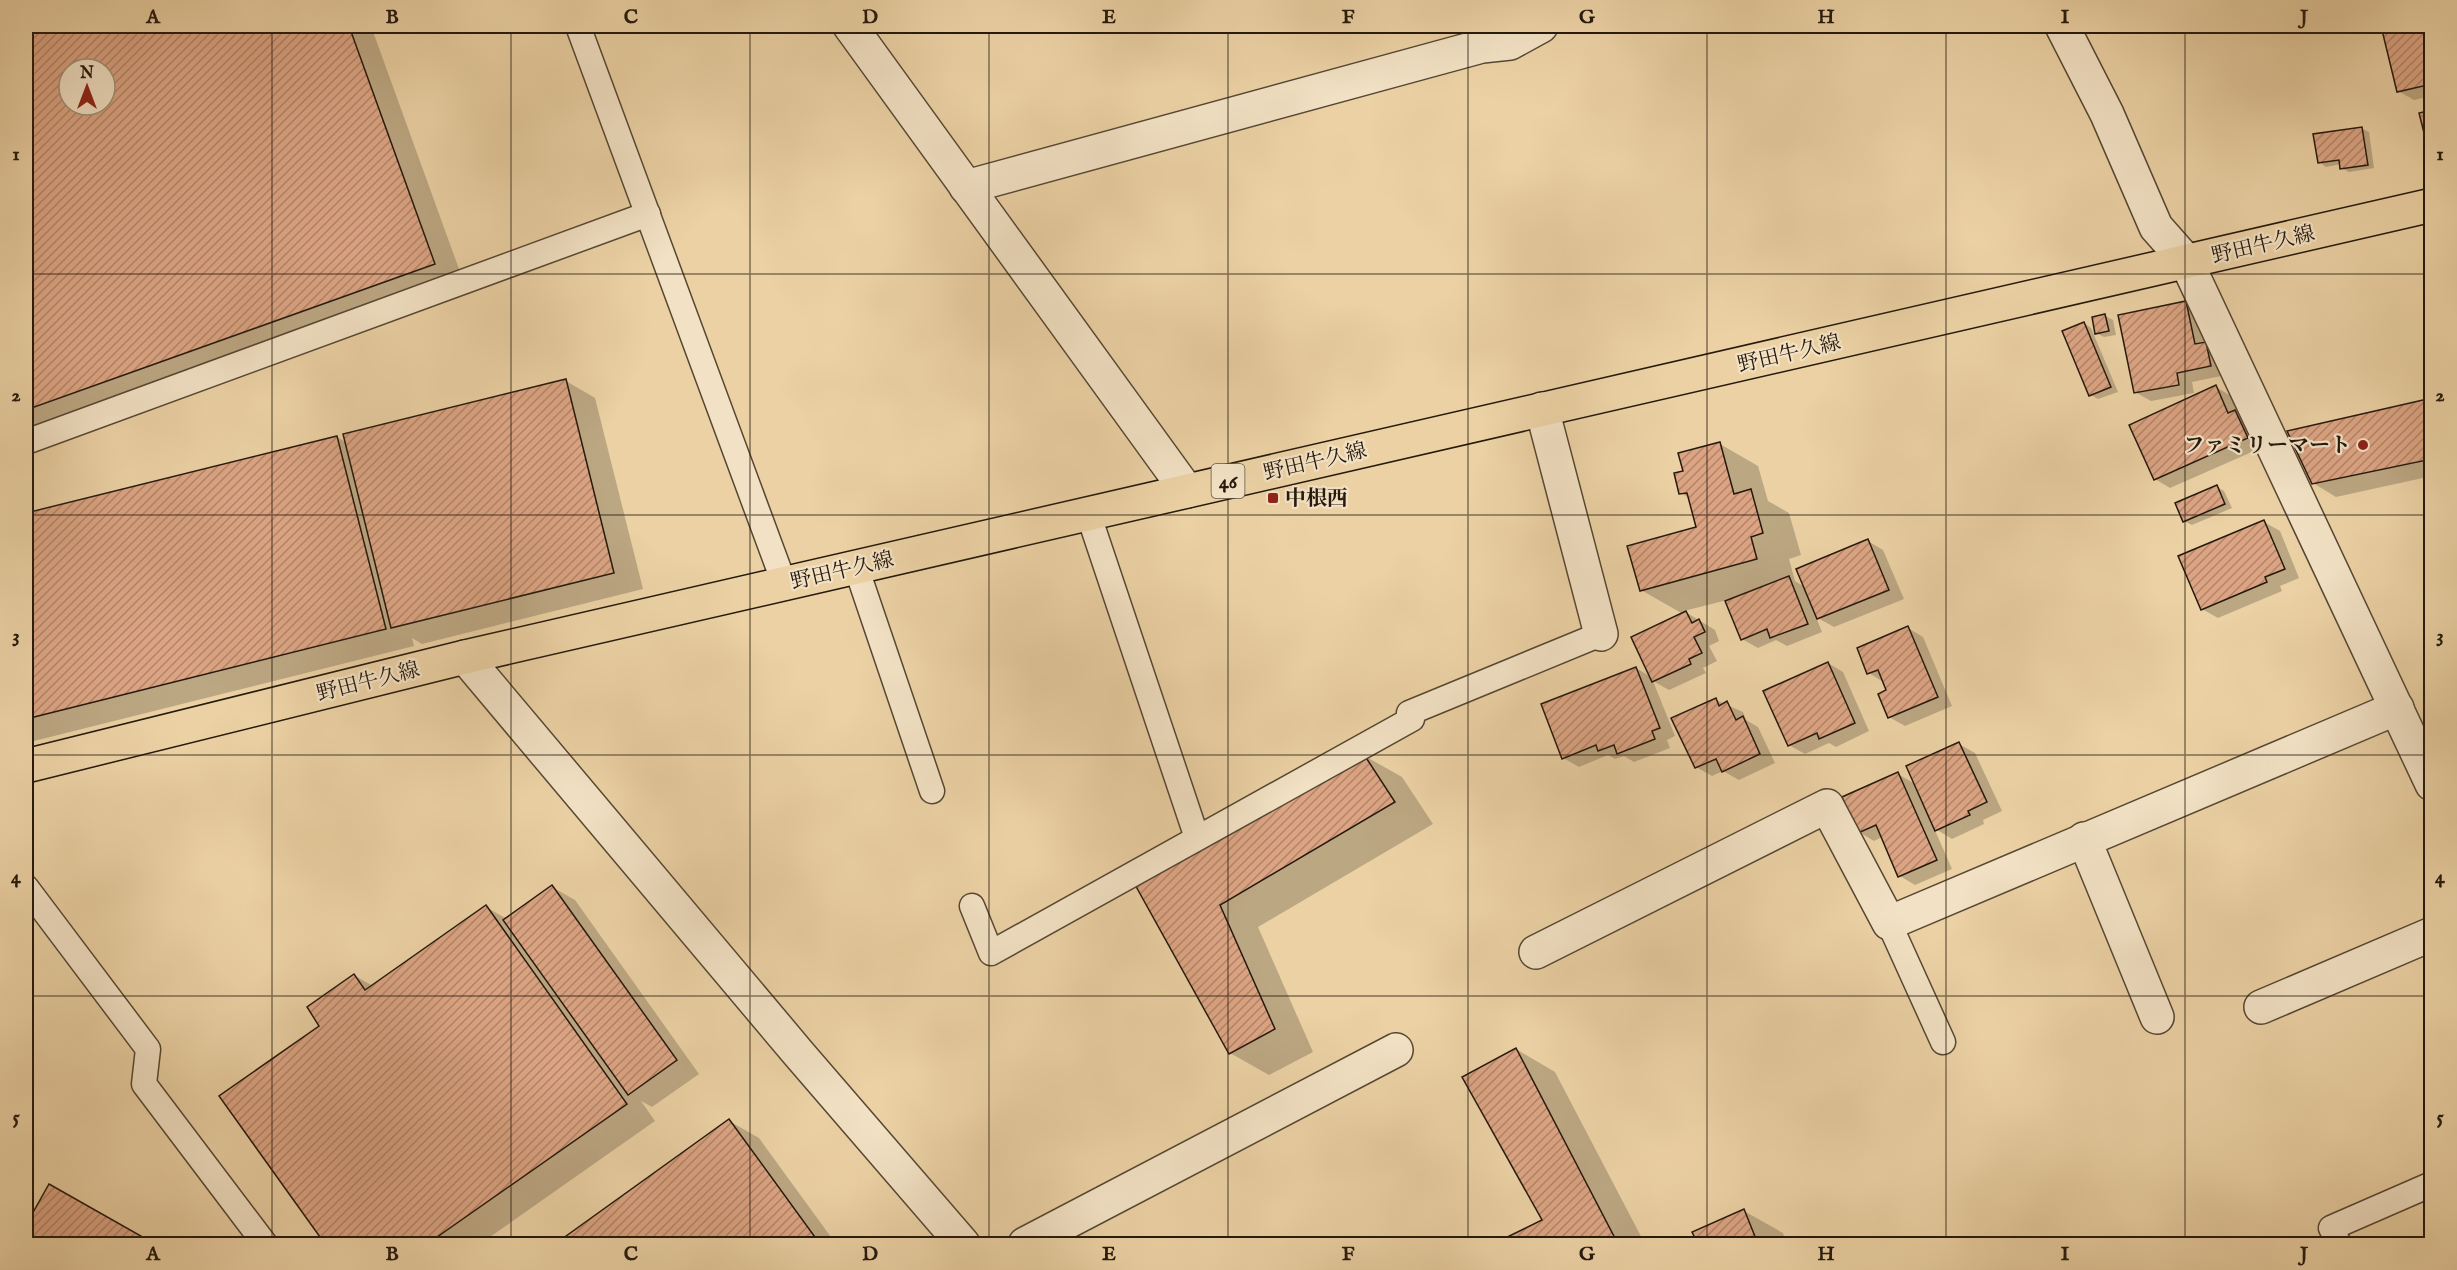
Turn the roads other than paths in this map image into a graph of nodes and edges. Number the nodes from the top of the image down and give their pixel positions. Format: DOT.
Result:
graph roads {
  1 [pos="578,26"];
  2 [pos="850,26"];
  3 [pos="1541,26"];
  4 [pos="2062,26"];
  5 [pos="1475,36"];
  6 [pos="966,188"];
  7 [pos="2432,205"];
  8 [pos="648,214"];
  9 [pos="2186,261"];
  10 [pos="1542,409"];
  11 [pos="26,442"];
  12 [pos="1187,491"];
  13 [pos="1088,513"];
  14 [pos="856,567"];
  15 [pos="784,583"];
  16 [pos="1601,634"];
  17 [pos="465,657"];
  18 [pos="2397,708"];
  19 [pos="26,766"];
  20 [pos="2432,783"];
  21 [pos="932,791"];
  22 [pos="1197,838"];
  23 [pos="2084,839"];
  24 [pos="26,887"];
  25 [pos="972,906"];
  26 [pos="1889,923"];
  27 [pos="2432,934"];
  28 [pos="1536,952"];
  29 [pos="2261,1007"];
  30 [pos="2157,1017"];
  31 [pos="1943,1042"];
  32 [pos="1395,1050"];
  33 [pos="2432,1184"];
  34 [pos="265,1245"];
  35 [pos="963,1245"];
  36 [pos="1025,1245"];
  37 [pos="2339,1245"];
  1 -- 8 [label="lane"];
  2 -- 6 [label="street"];
  3 -- 5 [label="street"];
  4 -- 9 [label="street"];
  5 -- 6 [label="street"];
  6 -- 12 [label="street"];
  7 -- 9 [label="main road, 野田牛久線 / 46"];
  8 -- 11 [label="lane"];
  8 -- 15 [label="lane"];
  9 -- 10 [label="main road, 野田牛久線 / 46"];
  9 -- 18 [label="street"];
  10 -- 12 [label="main road, 野田牛久線 / 46"];
  10 -- 16 [label="street"];
  12 -- 13 [label="main road, 野田牛久線 / 46"];
  13 -- 14 [label="main road, 野田牛久線 / 46"];
  13 -- 22 [label="lane"];
  14 -- 15 [label="main road, 野田牛久線 / 46"];
  14 -- 21 [label="lane"];
  15 -- 17 [label="main road, 野田牛久線 / 46"];
  16 -- 22 [label="lane"];
  17 -- 19 [label="main road, 野田牛久線 / 46"];
  17 -- 35 [label="street"];
  18 -- 20 [label="street"];
  18 -- 23 [label="street"];
  22 -- 25 [label="lane"];
  23 -- 26 [label="street"];
  23 -- 30 [label="street"];
  24 -- 34 [label="lane"];
  26 -- 28 [label="street"];
  26 -- 31 [label="lane"];
  27 -- 29 [label="street"];
  32 -- 36 [label="street"];
  33 -- 37 [label="lane"];
}
